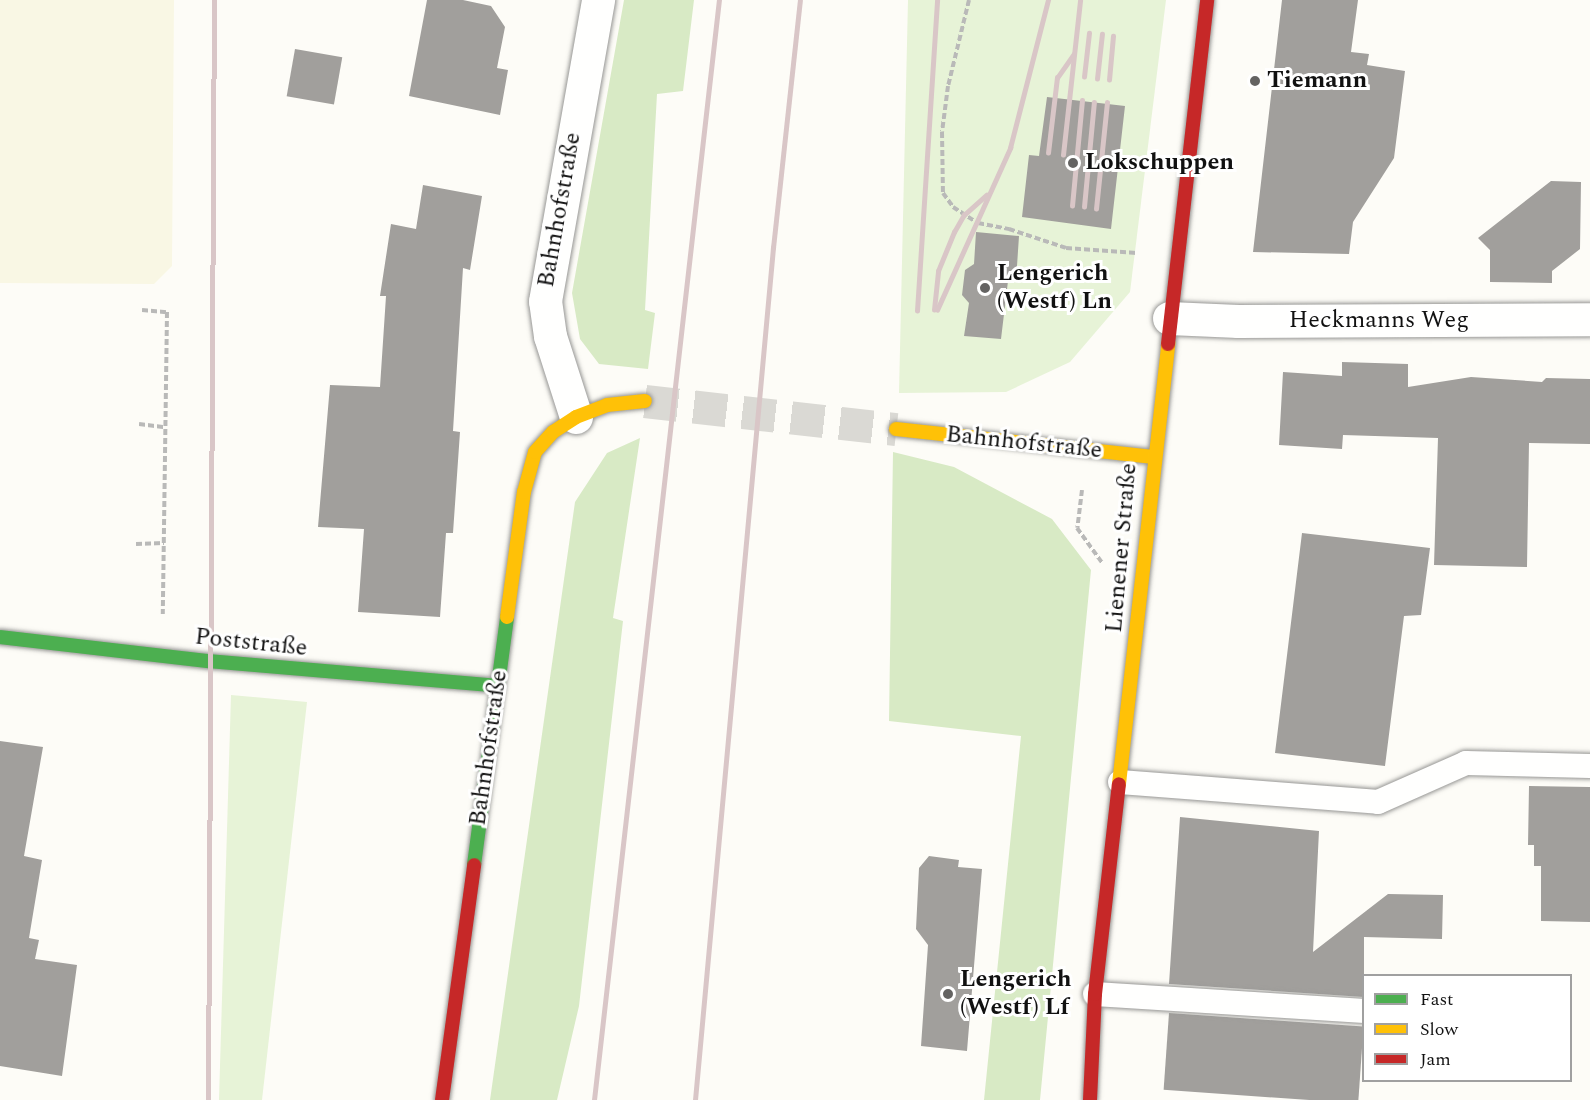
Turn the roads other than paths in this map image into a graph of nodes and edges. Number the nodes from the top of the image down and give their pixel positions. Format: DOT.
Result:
graph roads {
  1 [pos="598,0"];
  2 [pos="1207,0"];
  3 [pos="1169,318"];
  4 [pos="1590,319"];
  5 [pos="645,401"];
  6 [pos="576,417"];
  7 [pos="896,429"];
  8 [pos="1153,457"];
  9 [pos="0,637"];
  10 [pos="498,686"];
  11 [pos="1590,766"];
  12 [pos="1120,782"];
  13 [pos="1095,994"];
  14 [pos="1362,1011"];
  15 [pos="442,1100"];
  16 [pos="1090,1100"];
  1 -- 6 [label="street, Bahnhofstraße"];
  2 -- 3 [label="street, Lienener Straße"];
  3 -- 4 [label="street, Heckmanns Weg"];
  3 -- 8 [label="street, Lienener Straße"];
  5 -- 6 [label="street, Bahnhofstraße"];
  6 -- 10 [label="street, Bahnhofstraße"];
  7 -- 8 [label="street, Bahnhofstraße"];
  8 -- 12 [label="street, Lienener Straße"];
  9 -- 10 [label="street, Poststraße"];
  10 -- 15 [label="street, Bahnhofstraße"];
  11 -- 12 [label="lane"];
  12 -- 13 [label="street, Lienener Straße"];
  13 -- 14 [label="lane"];
  13 -- 16 [label="street, Lienener Straße"];
}
